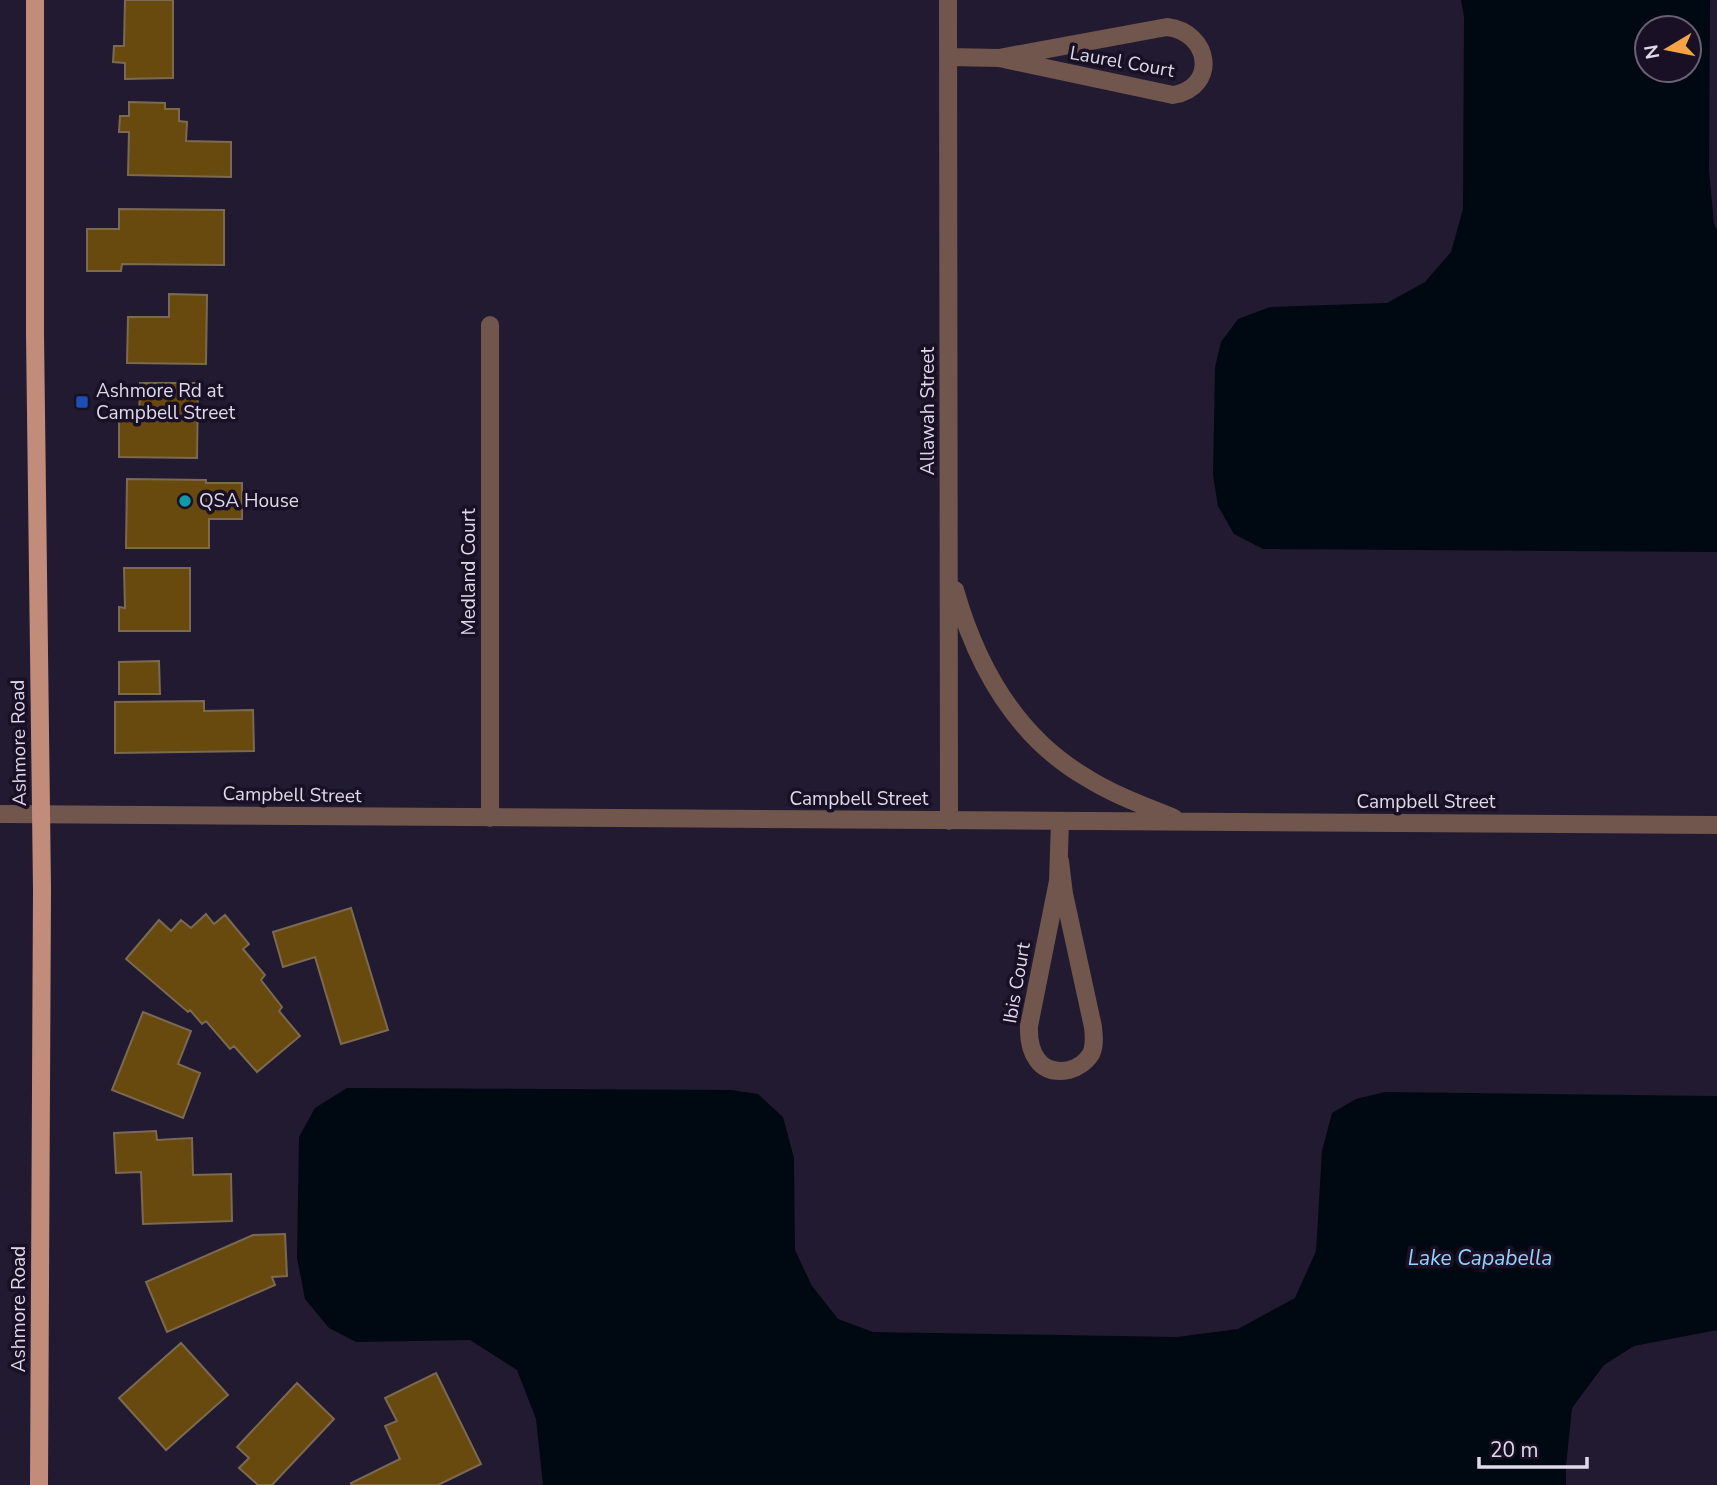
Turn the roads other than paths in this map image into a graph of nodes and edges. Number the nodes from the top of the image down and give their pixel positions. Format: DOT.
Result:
graph roads {
  1 [pos="35,0"];
  2 [pos="948,0"];
  3 [pos="949,57"];
  4 [pos="999,58"];
  5 [pos="490,325"];
  6 [pos="950,566"];
  7 [pos="0,814"];
  8 [pos="41,815"];
  9 [pos="490,818"];
  10 [pos="949,821"];
  11 [pos="1060,822"];
  12 [pos="1183,822"];
  13 [pos="1717,825"];
  14 [pos="1060,861"];
  15 [pos="39,1485"];
  1 -- 8 [label="main road, Ashmore Road"];
  2 -- 3 [label="street, Allawah Street"];
  3 -- 4 [label="street, Laurel Court"];
  3 -- 6 [label="street, Allawah Street"];
  4 -- 4 [label="street, Laurel Court"];
  5 -- 9 [label="street, Medland Court"];
  6 -- 10 [label="street, Allawah Street"];
  6 -- 12 [label="street"];
  7 -- 8 [label="street, Campbell Street"];
  8 -- 9 [label="street, Campbell Street"];
  8 -- 15 [label="main road, Ashmore Road"];
  9 -- 10 [label="street, Campbell Street"];
  10 -- 11 [label="street, Campbell Street"];
  11 -- 12 [label="street, Campbell Street"];
  11 -- 14 [label="street, Ibis Court"];
  12 -- 13 [label="street, Campbell Street"];
  14 -- 14 [label="street, Ibis Court"];
}
